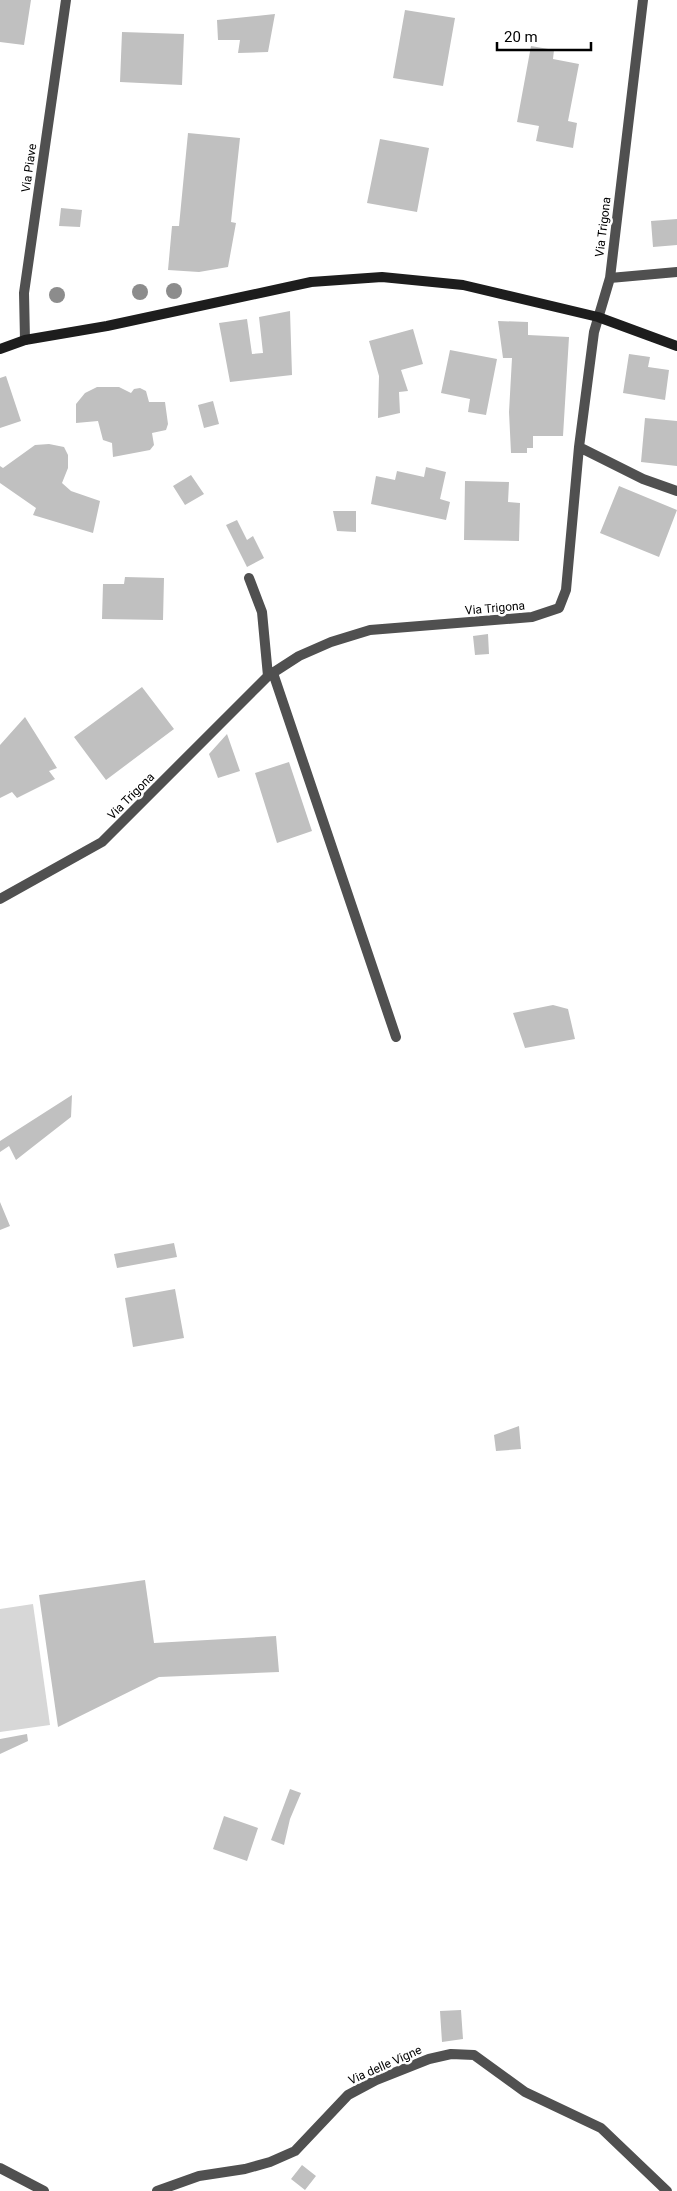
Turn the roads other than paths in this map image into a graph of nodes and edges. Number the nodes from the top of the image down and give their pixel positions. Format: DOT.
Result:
graph roads {
  1 [pos="66,0"];
  2 [pos="642,0"];
  3 [pos="677,272"];
  4 [pos="610,278"];
  5 [pos="598,317"];
  6 [pos="25,340"];
  7 [pos="677,346"];
  8 [pos="0,349"];
  9 [pos="578,447"];
  10 [pos="677,491"];
  11 [pos="249,578"];
  12 [pos="271,674"];
  13 [pos="0,899"];
  14 [pos="396,1037"];
  15 [pos="0,2168"];
  16 [pos="44,2191"];
  17 [pos="157,2191"];
  18 [pos="667,2191"];
  1 -- 6 [label="street, Via Piave"];
  2 -- 4 [label="street, Via Trigona"];
  3 -- 4 [label="street"];
  4 -- 5 [label="street, Via Trigona"];
  5 -- 6 [label="street"];
  5 -- 7 [label="street"];
  5 -- 9 [label="street, Via Trigona"];
  6 -- 8 [label="street"];
  9 -- 10 [label="street"];
  9 -- 12 [label="street, Via Trigona"];
  11 -- 12 [label="street"];
  12 -- 13 [label="street, Via Trigona"];
  12 -- 14 [label="street"];
  15 -- 16 [label="street"];
  17 -- 18 [label="street, Via delle Vigne"];
}
